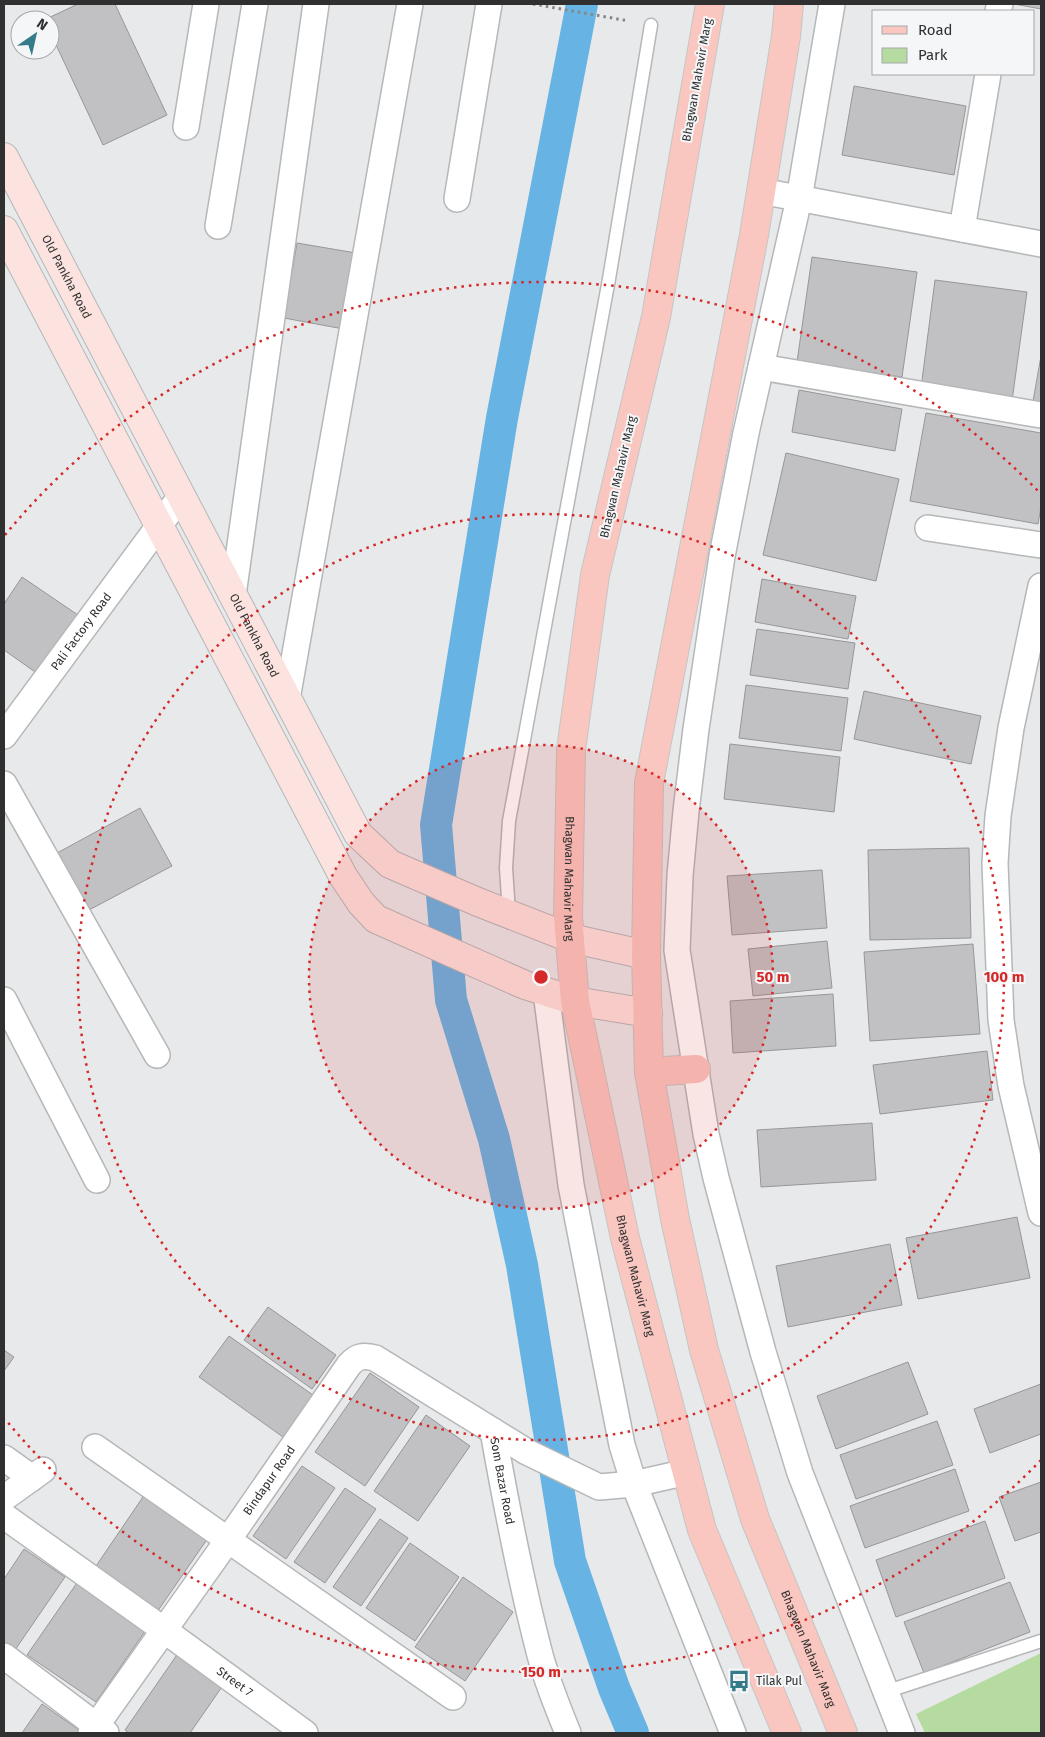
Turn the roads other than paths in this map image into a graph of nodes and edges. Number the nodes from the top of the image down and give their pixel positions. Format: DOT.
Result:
graph roads {
  1 [pos="206,4"];
  2 [pos="255,4"];
  3 [pos="316,4"];
  4 [pos="410,4"];
  5 [pos="489,4"];
  6 [pos="710,4"];
  7 [pos="789,4"];
  8 [pos="832,4"];
  9 [pos="650,25"];
  10 [pos="988,75"];
  11 [pos="186,127"];
  12 [pos="4,157"];
  13 [pos="761,191"];
  14 [pos="457,199"];
  15 [pos="799,199"];
  16 [pos="218,226"];
  17 [pos="962,229"];
  18 [pos="4,230"];
  19 [pos="1041,244"];
  20 [pos="761,367"];
  21 [pos="1041,415"];
  22 [pos="181,496"];
  23 [pos="158,526"];
  24 [pos="928,528"];
  25 [pos="1041,546"];
  26 [pos="1041,586"];
  27 [pos="233,595"];
  28 [pos="287,699"];
  29 [pos="4,736"];
  30 [pos="4,784"];
  31 [pos="508,913"];
  32 [pos="570,938"];
  33 [pos="646,955"];
  34 [pos="546,992"];
  35 [pos="4,1000"];
  36 [pos="575,1001"];
  37 [pos="648,1013"];
  38 [pos="157,1055"];
  39 [pos="696,1069"];
  40 [pos="649,1072"];
  41 [pos="97,1180"];
  42 [pos="1041,1213"];
  43 [pos="493,1431"];
  44 [pos="95,1447"];
  45 [pos="4,1458"];
  46 [pos="687,1472"];
  47 [pos="634,1484"];
  48 [pos="4,1498"];
  49 [pos="4,1516"];
  50 [pos="228,1540"];
  51 [pos="164,1630"];
  52 [pos="1041,1641"];
  53 [pos="4,1656"];
  54 [pos="885,1692"];
  55 [pos="453,1697"];
  56 [pos="98,1731"];
  57 [pos="782,1732"];
  58 [pos="305,1733"];
  59 [pos="568,1733"];
  60 [pos="733,1733"];
  61 [pos="843,1733"];
  62 [pos="902,1733"];
  1 -- 11 [label="street"];
  2 -- 16 [label="street"];
  3 -- 27 [label="street"];
  4 -- 28 [label="street"];
  5 -- 14 [label="street"];
  6 -- 32 [label="main road, Bhagwan Mahavir Marg"];
  7 -- 13 [label="main road, Bhagwan Mahavir Marg"];
  8 -- 15 [label="street"];
  9 -- 31 [label="lane"];
  10 -- 17 [label="street"];
  12 -- 22 [label="street, Old Pankha Road"];
  13 -- 15 [label="street"];
  13 -- 33 [label="main road, Bhagwan Mahavir Marg"];
  15 -- 17 [label="street"];
  15 -- 20 [label="street"];
  17 -- 19 [label="street"];
  18 -- 23 [label="street"];
  20 -- 21 [label="street"];
  20 -- 39 [label="street"];
  22 -- 23 [label="street, Pali Factory Road"];
  22 -- 27 [label="street, Old Pankha Road"];
  23 -- 29 [label="street, Pali Factory Road"];
  23 -- 34 [label="street"];
  24 -- 25 [label="street"];
  26 -- 42 [label="street"];
  27 -- 28 [label="street, Old Pankha Road"];
  28 -- 31 [label="street, Old Pankha Road"];
  30 -- 38 [label="street"];
  31 -- 32 [label="street, Old Pankha Road"];
  32 -- 33 [label="street, Old Pankha Road"];
  32 -- 36 [label="main road, Bhagwan Mahavir Marg"];
  33 -- 37 [label="main road, Bhagwan Mahavir Marg"];
  34 -- 36 [label="street"];
  34 -- 47 [label="street"];
  35 -- 41 [label="street"];
  36 -- 37 [label="street"];
  36 -- 46 [label="main road, Bhagwan Mahavir Marg"];
  37 -- 40 [label="main road, Bhagwan Mahavir Marg"];
  39 -- 40 [label="main road"];
  39 -- 54 [label="street"];
  40 -- 61 [label="main road, Bhagwan Mahavir Marg"];
  43 -- 47 [label="street, Som Bazar Road"];
  43 -- 50 [label="street, Bindapur Road"];
  43 -- 59 [label="street, Som Bazar Road"];
  44 -- 50 [label="street"];
  45 -- 48 [label="street"];
  46 -- 47 [label="street, Som Bazar Road"];
  46 -- 57 [label="main road, Bhagwan Mahavir Marg"];
  47 -- 60 [label="street"];
  49 -- 51 [label="street, Street 7"];
  50 -- 51 [label="street, Bindapur Road"];
  50 -- 55 [label="street"];
  51 -- 56 [label="street, Bindapur Road"];
  51 -- 58 [label="street, Street 7"];
  52 -- 54 [label="lane"];
  53 -- 56 [label="street"];
  54 -- 62 [label="street"];
}
